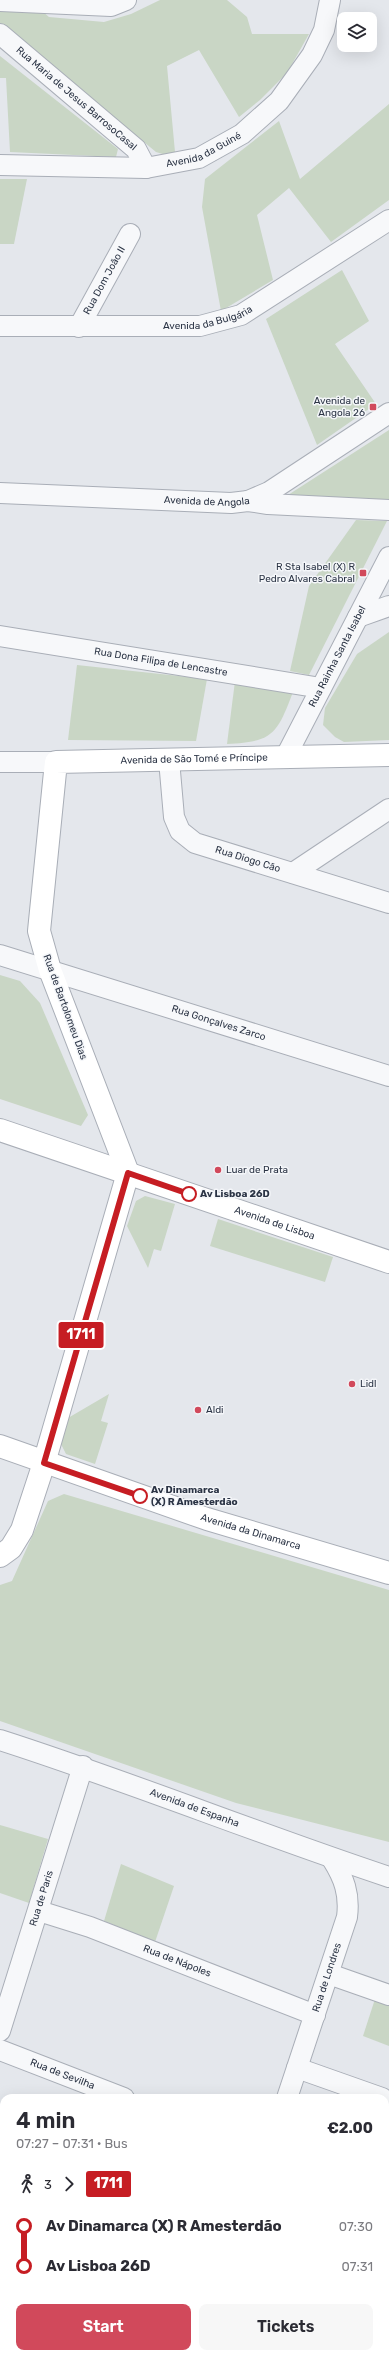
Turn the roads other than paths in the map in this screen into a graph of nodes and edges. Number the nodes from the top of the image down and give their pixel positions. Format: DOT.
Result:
graph roads {
  1 [pos="126,0"];
  2 [pos="330,0"];
  3 [pos="0,2"];
  4 [pos="0,34"];
  5 [pos="0,165"];
  6 [pos="146,168"];
  7 [pos="389,220"];
  8 [pos="130,234"];
  9 [pos="0,326"];
  10 [pos="79,327"];
  11 [pos="389,413"];
  12 [pos="0,494"];
  13 [pos="248,501"];
  14 [pos="389,510"];
  15 [pos="389,557"];
  16 [pos="389,606"];
  17 [pos="358,617"];
  18 [pos="0,636"];
  19 [pos="321,688"];
  20 [pos="389,755"];
  21 [pos="286,756"];
  22 [pos="169,760"];
  23 [pos="0,762"];
  24 [pos="56,762"];
  25 [pos="389,809"];
  26 [pos="293,873"];
  27 [pos="389,903"];
  28 [pos="0,955"];
  29 [pos="50,970"];
  30 [pos="389,1076"];
  31 [pos="0,1130"];
  32 [pos="128,1173"];
  33 [pos="389,1262"];
  34 [pos="0,1446"];
  35 [pos="44,1463"];
  36 [pos="0,1556"];
  37 [pos="389,1573"];
  38 [pos="0,1740"];
  39 [pos="83,1766"];
  40 [pos="332,1858"];
  41 [pos="389,1877"];
  42 [pos="39,1911"];
  43 [pos="329,1974"];
  44 [pos="389,1995"];
  45 [pos="315,2015"];
  46 [pos="0,2031"];
  47 [pos="0,2050"];
  48 [pos="298,2068"];
  49 [pos="114,2094"];
  50 [pos="288,2094"];
  51 [pos="368,2094"];
  1 -- 3 [label="street"];
  2 -- 6 [label="street, Avenida da Guiné"];
  4 -- 6 [label="street, Rua Maria de Jesus BarrosoCasal"];
  5 -- 6 [label="street, Avenida da Guiné"];
  7 -- 10 [label="street, Avenida da Bulgária"];
  8 -- 10 [label="street, Rua Dom João II"];
  9 -- 10 [label="street, Avenida da Bulgária"];
  11 -- 13 [label="street, Avenida de Angola"];
  12 -- 13 [label="street, Avenida de Angola"];
  13 -- 14 [label="street"];
  15 -- 17 [label="street, Rua Rainha Santa Isabel"];
  16 -- 17 [label="street"];
  17 -- 19 [label="street, Rua Rainha Santa Isabel"];
  18 -- 19 [label="street, Rua Dona Filipa de Lencastre"];
  19 -- 21 [label="street, Rua Rainha Santa Isabel"];
  20 -- 21 [label="street, Avenida de São Tomé e Príncipe"];
  21 -- 22 [label="street, Avenida de São Tomé e Príncipe"];
  22 -- 24 [label="street, Avenida de São Tomé e Príncipe"];
  22 -- 26 [label="street, Rua Diogo Cão"];
  23 -- 24 [label="street, Avenida de São Tomé e Príncipe"];
  24 -- 29 [label="street, Rua de Bartolomeu Dias"];
  25 -- 26 [label="street"];
  26 -- 27 [label="street, Rua Diogo Cão"];
  28 -- 29 [label="street, Rua Gonçalves Zarco"];
  29 -- 30 [label="street, Rua Gonçalves Zarco"];
  29 -- 32 [label="street, Rua de Bartolomeu Dias"];
  31 -- 32 [label="street, Avenida de Lisboa"];
  32 -- 33 [label="street, Avenida de Lisboa"];
  32 -- 35 [label="street"];
  34 -- 35 [label="street, Avenida da Dinamarca"];
  35 -- 36 [label="street"];
  35 -- 37 [label="street, Avenida da Dinamarca"];
  38 -- 39 [label="street, Avenida de Espanha"];
  39 -- 40 [label="street, Avenida de Espanha"];
  39 -- 42 [label="street, Rua de Paris"];
  40 -- 41 [label="street, Avenida de Espanha"];
  40 -- 43 [label="street, Rua de Londres"];
  42 -- 45 [label="street, Rua de Nápoles"];
  42 -- 46 [label="street, Rua de Paris"];
  43 -- 44 [label="street"];
  43 -- 45 [label="street, Rua de Londres"];
  45 -- 48 [label="street, Rua de Londres"];
  47 -- 49 [label="street, Rua de Sevilha"];
  48 -- 50 [label="street, Rua de Londres"];
  48 -- 51 [label="street"];
}
